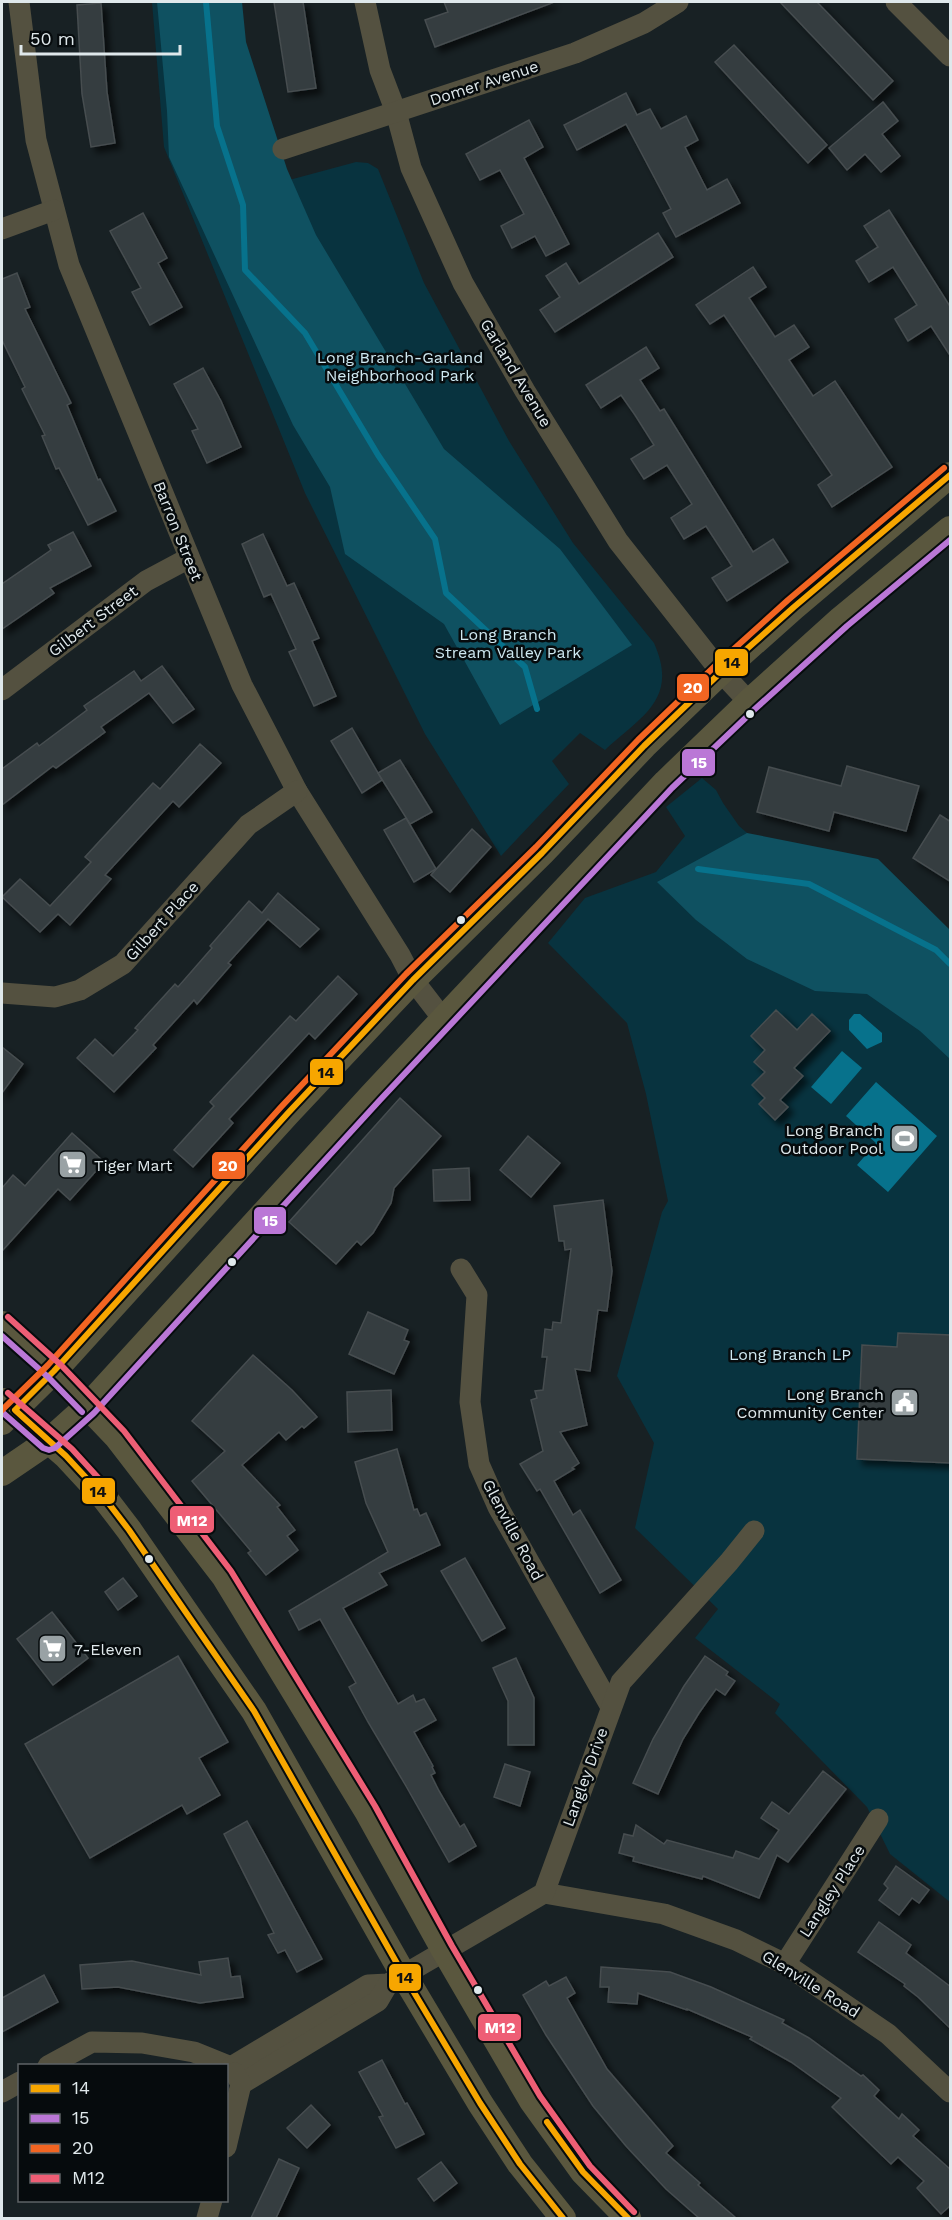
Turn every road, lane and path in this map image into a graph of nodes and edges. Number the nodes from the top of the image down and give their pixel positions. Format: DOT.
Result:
graph roads {
  1 [pos="19,2"];
  2 [pos="365,2"];
  3 [pos="678,2"];
  4 [pos="896,2"];
  5 [pos="951,56"];
  6 [pos="396,112"];
  7 [pos="283,149"];
  8 [pos="54,210"];
  9 [pos="2,229"];
  10 [pos="951,475"];
  11 [pos="951,528"];
  12 [pos="189,558"];
  13 [pos="721,672"];
  14 [pos="2,690"];
  15 [pos="749,702"];
  16 [pos="297,791"];
  17 [pos="414,980"];
  18 [pos="2,993"];
  19 [pos="443,1019"];
  20 [pos="461,1269"];
  21 [pos="2,1324"];
  22 [pos="54,1371"];
  23 [pos="88,1406"];
  24 [pos="6,1411"];
  25 [pos="49,1441"];
  26 [pos="2,1473"];
  27 [pos="754,1531"];
  28 [pos="610,1707"];
  29 [pos="878,1819"];
  30 [pos="544,1893"];
  31 [pos="444,1950"];
  32 [pos="785,1964"];
  33 [pos="396,1979"];
  34 [pos="52,2064"];
  35 [pos="215,2064"];
  36 [pos="228,2071"];
  37 [pos="236,2076"];
  38 [pos="18,2083"];
  39 [pos="2,2092"];
  40 [pos="951,2092"];
  41 [pos="228,2133"];
  42 [pos="211,2202"];
  43 [pos="207,2218"];
  44 [pos="562,2218"];
  45 [pos="628,2218"];
  1 -- 8 [label="street, Barron Street"];
  2 -- 6 [label="street, Garland Avenue"];
  3 -- 6 [label="street, Domer Avenue"];
  4 -- 5 [label="street"];
  6 -- 7 [label="street, Domer Avenue"];
  6 -- 13 [label="street, Garland Avenue"];
  8 -- 9 [label="street"];
  8 -- 12 [label="street, Barron Street"];
  10 -- 13 [label="main road"];
  11 -- 15 [label="main road"];
  12 -- 14 [label="street, Gilbert Street"];
  12 -- 16 [label="street, Barron Street"];
  13 -- 15 [label="street, Garland Avenue"];
  13 -- 17 [label="main road"];
  15 -- 19 [label="main road"];
  16 -- 17 [label="street, Barron Street"];
  16 -- 18 [label="street, Gilbert Place"];
  17 -- 19 [label="street, Barron Street"];
  17 -- 22 [label="main road"];
  19 -- 23 [label="main road"];
  20 -- 28 [label="street, Glenville Road"];
  21 -- 22 [label="main road"];
  22 -- 23 [label="main road"];
  22 -- 24 [label="main road"];
  23 -- 25 [label="main road"];
  23 -- 31 [label="main road"];
  24 -- 25 [label="main road"];
  25 -- 26 [label="main road"];
  25 -- 33 [label="main road"];
  27 -- 28 [label="street, Langley Drive"];
  28 -- 30 [label="street, Langley Drive"];
  29 -- 32 [label="street, Langley Place"];
  30 -- 31 [label="street"];
  30 -- 32 [label="street, Glenville Road"];
  31 -- 33 [label="street"];
  31 -- 45 [label="main road"];
  32 -- 40 [label="street, Glenville Road"];
  33 -- 37 [label="street"];
  33 -- 44 [label="main road"];
  34 -- 35 [label="street"];
  36 -- 37 [label="street"];
  37 -- 41 [label="street"];
  38 -- 39 [label="street"];
  42 -- 43 [label="street"];
}
